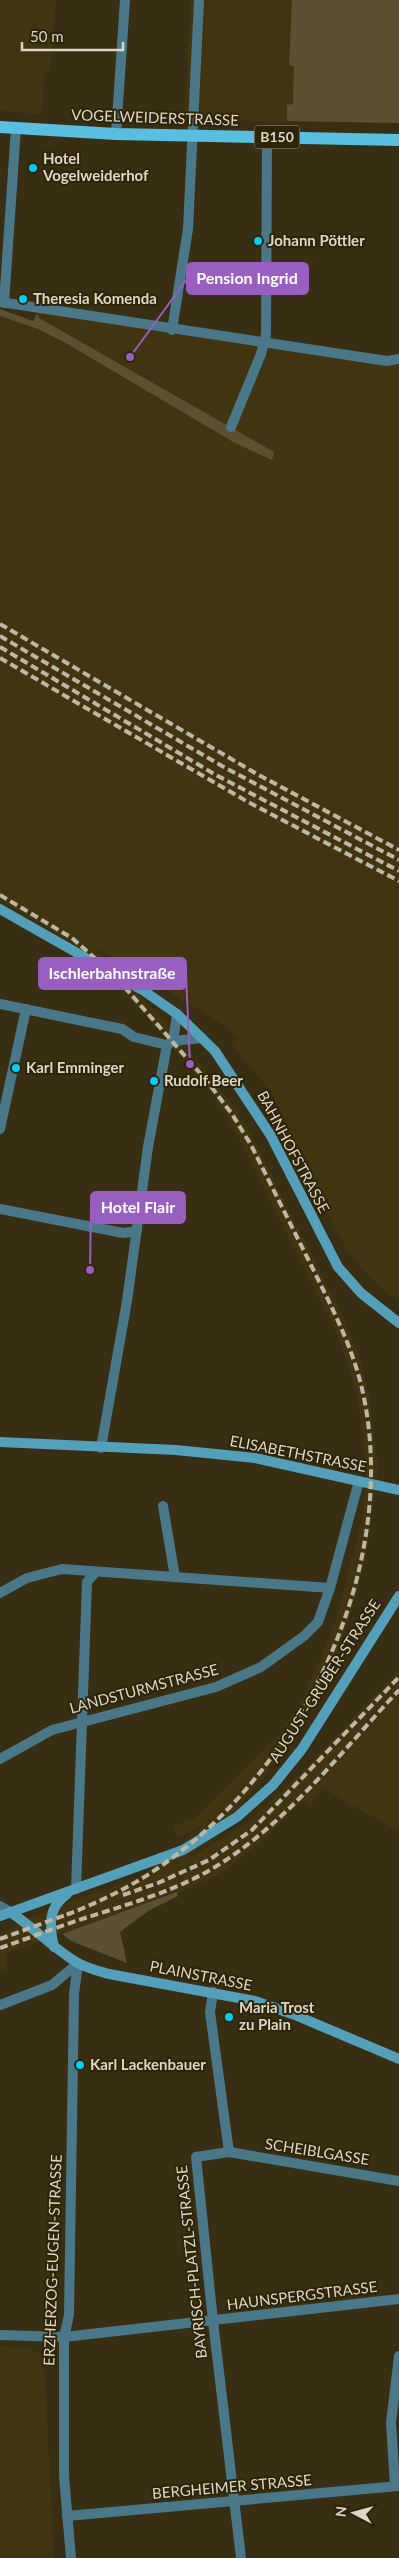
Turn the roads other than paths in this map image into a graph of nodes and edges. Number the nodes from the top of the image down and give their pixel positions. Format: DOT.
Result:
graph roads {
  1 [pos="125,0"];
  2 [pos="199,0"];
  3 [pos="0,127"];
  4 [pos="16,128"];
  5 [pos="116,134"];
  6 [pos="192,136"];
  7 [pos="267,137"];
  8 [pos="399,140"];
  9 [pos="2,302"];
  10 [pos="172,330"];
  11 [pos="264,343"];
  12 [pos="399,359"];
  13 [pos="230,427"];
  14 [pos="0,909"];
  15 [pos="0,1004"];
  16 [pos="26,1009"];
  17 [pos="176,1014"];
  18 [pos="202,1038"];
  19 [pos="170,1043"];
  20 [pos="0,1129"];
  21 [pos="0,1209"];
  22 [pos="137,1231"];
  23 [pos="399,1323"];
  24 [pos="0,1442"];
  25 [pos="100,1448"];
  26 [pos="359,1481"];
  27 [pos="399,1490"];
  28 [pos="163,1506"];
  29 [pos="95,1572"];
  30 [pos="174,1577"];
  31 [pos="330,1588"];
  32 [pos="0,1593"];
  33 [pos="399,1596"];
  34 [pos="81,1722"];
  35 [pos="0,1759"];
  36 [pos="74,1890"];
  37 [pos="0,1906"];
  38 [pos="5,1914"];
  39 [pos="54,1947"];
  40 [pos="78,1963"];
  41 [pos="213,1992"];
  42 [pos="0,2005"];
  43 [pos="399,2059"];
  44 [pos="229,2152"];
  45 [pos="399,2181"];
  46 [pos="399,2299"];
  47 [pos="212,2321"];
  48 [pos="0,2335"];
  49 [pos="64,2337"];
  50 [pos="399,2356"];
  51 [pos="397,2486"];
  52 [pos="234,2503"];
  53 [pos="67,2516"];
  54 [pos="71,2558"];
  55 [pos="241,2558"];
  1 -- 5 [label="street"];
  2 -- 6 [label="street"];
  3 -- 4 [label="main road, VOGELWEIDERSTRASSE / B150"];
  4 -- 5 [label="main road, VOGELWEIDERSTRASSE / B150"];
  4 -- 9 [label="street"];
  5 -- 6 [label="main road, VOGELWEIDERSTRASSE / B150"];
  6 -- 7 [label="main road, VOGELWEIDERSTRASSE / B150"];
  6 -- 10 [label="street"];
  7 -- 8 [label="main road, VOGELWEIDERSTRASSE / B150"];
  7 -- 11 [label="street"];
  9 -- 10 [label="street"];
  10 -- 11 [label="street"];
  11 -- 12 [label="street"];
  11 -- 13 [label="street"];
  14 -- 17 [label="main road, BAHNHOFSTRASSE"];
  15 -- 16 [label="street"];
  16 -- 19 [label="street"];
  16 -- 20 [label="street"];
  17 -- 18 [label="main road, BAHNHOFSTRASSE"];
  17 -- 19 [label="street"];
  18 -- 19 [label="street"];
  18 -- 23 [label="main road, BAHNHOFSTRASSE"];
  19 -- 22 [label="street"];
  21 -- 22 [label="street"];
  22 -- 25 [label="street"];
  24 -- 25 [label="main road, ELISABETHSTRASSE"];
  25 -- 26 [label="main road, ELISABETHSTRASSE"];
  26 -- 27 [label="main road, ELISABETHSTRASSE"];
  26 -- 31 [label="street, LANDSTURMSTRASSE"];
  28 -- 30 [label="street"];
  29 -- 30 [label="street"];
  29 -- 32 [label="street"];
  29 -- 34 [label="street"];
  30 -- 31 [label="street"];
  31 -- 34 [label="street, LANDSTURMSTRASSE"];
  33 -- 36 [label="main road, AUGUST-GRUBER-STRASSE"];
  34 -- 35 [label="street, LANDSTURMSTRASSE"];
  34 -- 36 [label="street"];
  36 -- 38 [label="main road, AUGUST-GRUBER-STRASSE"];
  36 -- 39 [label="main road"];
  37 -- 38 [label="street"];
  38 -- 39 [label="main road, PLAINSTRASSE"];
  39 -- 40 [label="main road, PLAINSTRASSE"];
  40 -- 41 [label="main road, PLAINSTRASSE"];
  40 -- 42 [label="street"];
  40 -- 49 [label="street, ERZHERZOG-EUGEN-STRASSE"];
  41 -- 43 [label="main road, PLAINSTRASSE"];
  41 -- 44 [label="street"];
  44 -- 45 [label="street, SCHEIBLGASSE"];
  44 -- 47 [label="street, BAYRISCH-PLATZL-STRASSE"];
  46 -- 47 [label="street, HAUNSPERGSTRASSE"];
  47 -- 49 [label="street, HAUNSPERGSTRASSE"];
  47 -- 52 [label="street, BAYRISCH-PLATZL-STRASSE"];
  48 -- 49 [label="street, HAUNSPERGSTRASSE"];
  49 -- 53 [label="street, ERZHERZOG-EUGEN-STRASSE"];
  50 -- 51 [label="street"];
  51 -- 52 [label="street, BERGHEIMER STRASSE"];
  52 -- 53 [label="street, BERGHEIMER STRASSE"];
  52 -- 55 [label="street, BAYRISCH-PLATZL-STRASSE"];
  53 -- 54 [label="street, ERZHERZOG-EUGEN-STRASSE"];
}
